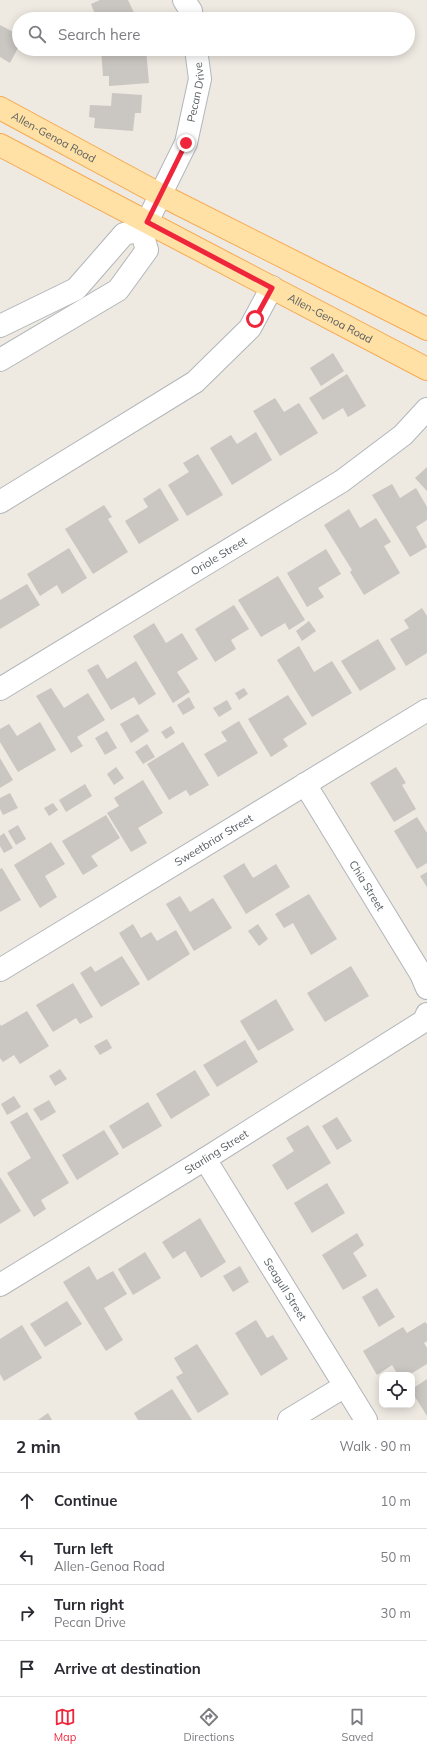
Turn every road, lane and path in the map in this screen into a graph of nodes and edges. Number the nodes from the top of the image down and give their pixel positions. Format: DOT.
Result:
graph roads {
  1 [pos="184,0"];
  2 [pos="191,12"];
  3 [pos="197,56"];
  4 [pos="0,108"];
  5 [pos="0,145"];
  6 [pos="161,195"];
  7 [pos="144,226"];
  8 [pos="272,288"];
  9 [pos="54,299"];
  10 [pos="72,318"];
  11 [pos="0,326"];
  12 [pos="427,329"];
  13 [pos="0,360"];
  14 [pos="427,369"];
  15 [pos="427,409"];
  16 [pos="0,502"];
  17 [pos="0,690"];
  18 [pos="427,710"];
  19 [pos="305,784"];
  20 [pos="0,970"];
  21 [pos="427,988"];
  22 [pos="427,1014"];
  23 [pos="205,1159"];
  24 [pos="0,1285"];
  25 [pos="345,1386"];
  26 [pos="289,1420"];
  27 [pos="366,1420"];
  1 -- 2 [label="street"];
  3 -- 6 [label="street, Pecan Drive"];
  4 -- 6 [label="main road, Allen-Genoa Road"];
  5 -- 7 [label="main road, Allen-Genoa Road"];
  6 -- 7 [label="street, Pecan Drive"];
  6 -- 12 [label="main road, Allen-Genoa Road"];
  7 -- 8 [label="main road, Allen-Genoa Road"];
  7 -- 9 [label="street"];
  7 -- 10 [label="street"];
  8 -- 14 [label="main road, Allen-Genoa Road"];
  8 -- 16 [label="street"];
  9 -- 10 [label="street"];
  9 -- 11 [label="street"];
  10 -- 13 [label="street"];
  15 -- 17 [label="street, Oriole Street"];
  18 -- 19 [label="street, Sweetbriar Street"];
  19 -- 20 [label="street, Sweetbriar Street"];
  19 -- 21 [label="street, Chia Street"];
  22 -- 23 [label="street, Starling Street"];
  23 -- 24 [label="street, Starling Street"];
  23 -- 25 [label="street, Seagull Street"];
  25 -- 26 [label="street"];
  25 -- 27 [label="street, Seagull Street"];
}
